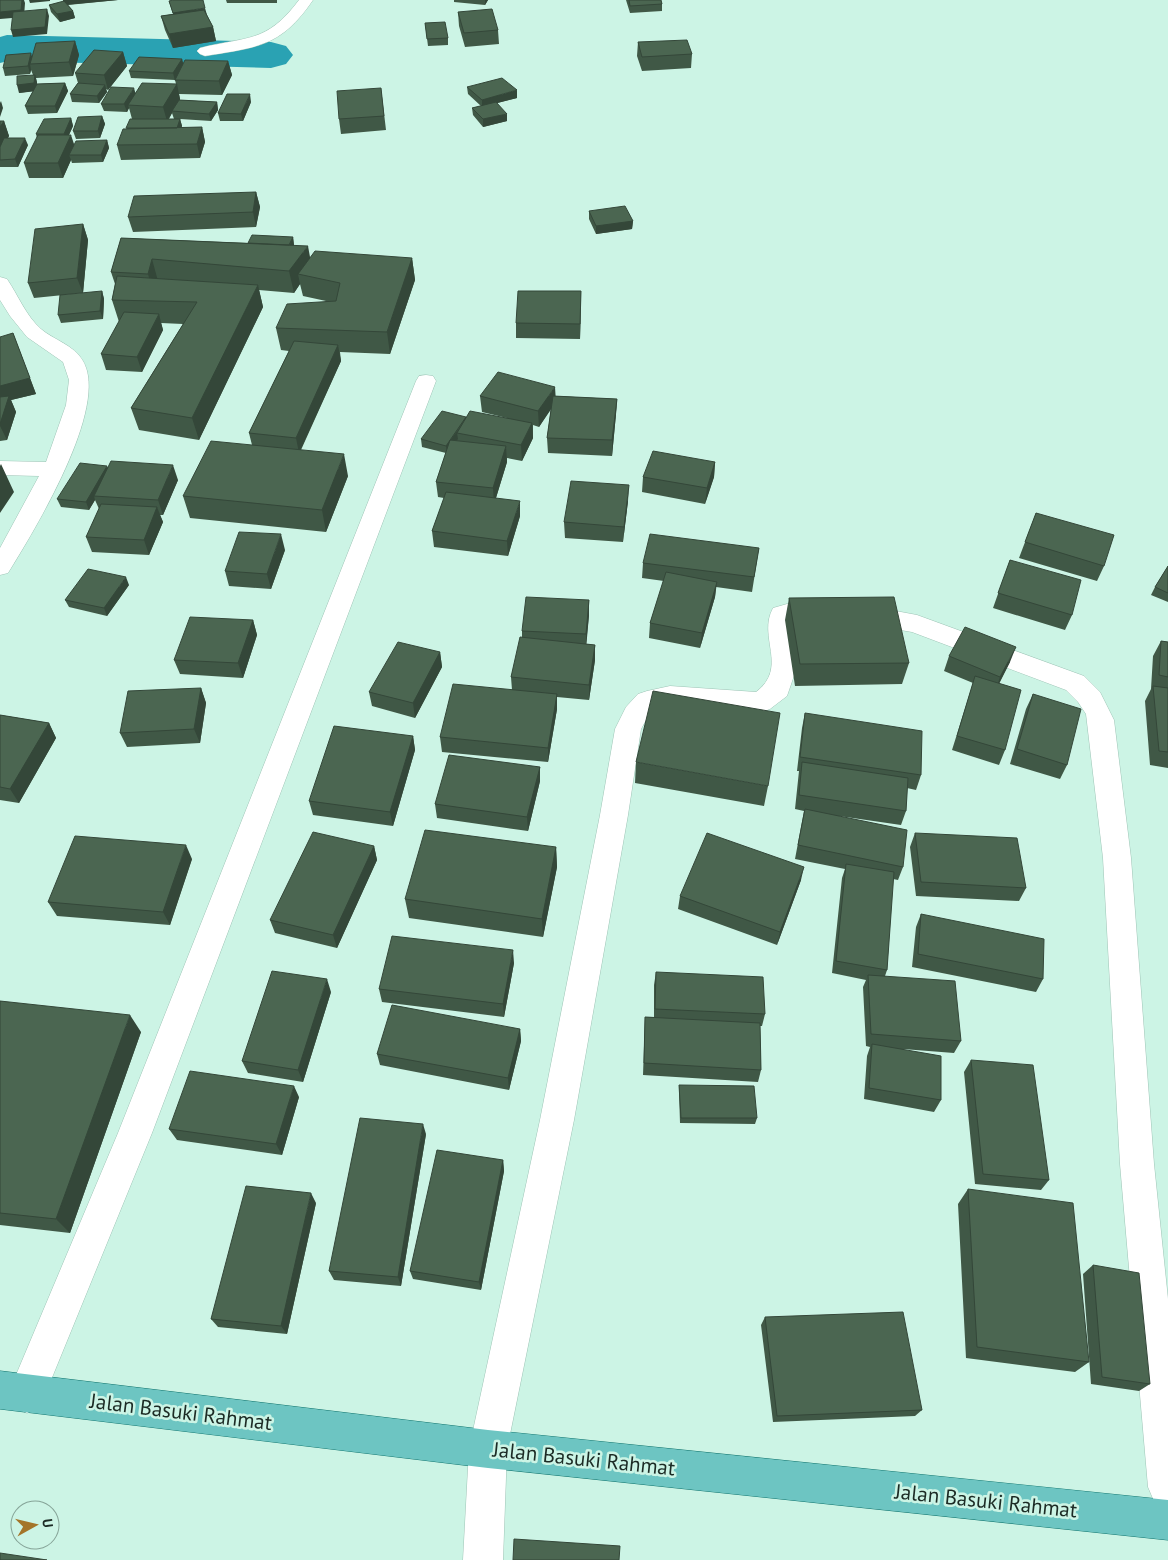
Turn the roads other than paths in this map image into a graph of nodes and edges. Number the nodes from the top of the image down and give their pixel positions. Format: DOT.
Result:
graph roads {
  1 [pos="306,0"];
  2 [pos="205,50"];
  3 [pos="0,283"];
  4 [pos="426,381"];
  5 [pos="0,468"];
  6 [pos="53,469"];
  7 [pos="0,567"];
  8 [pos="13,1392"];
  9 [pos="488,1449"];
  10 [pos="1168,1486"];
  11 [pos="1168,1520"];
  12 [pos="483,1560"];
  1 -- 2 [label="street"];
  3 -- 6 [label="street"];
  4 -- 8 [label="street"];
  5 -- 6 [label="street"];
  6 -- 7 [label="street"];
  8 -- 9 [label="main road, Jalan Basuki Rahmat"];
  9 -- 10 [label="street"];
  9 -- 11 [label="main road, Jalan Basuki Rahmat"];
  9 -- 12 [label="street"];
}
